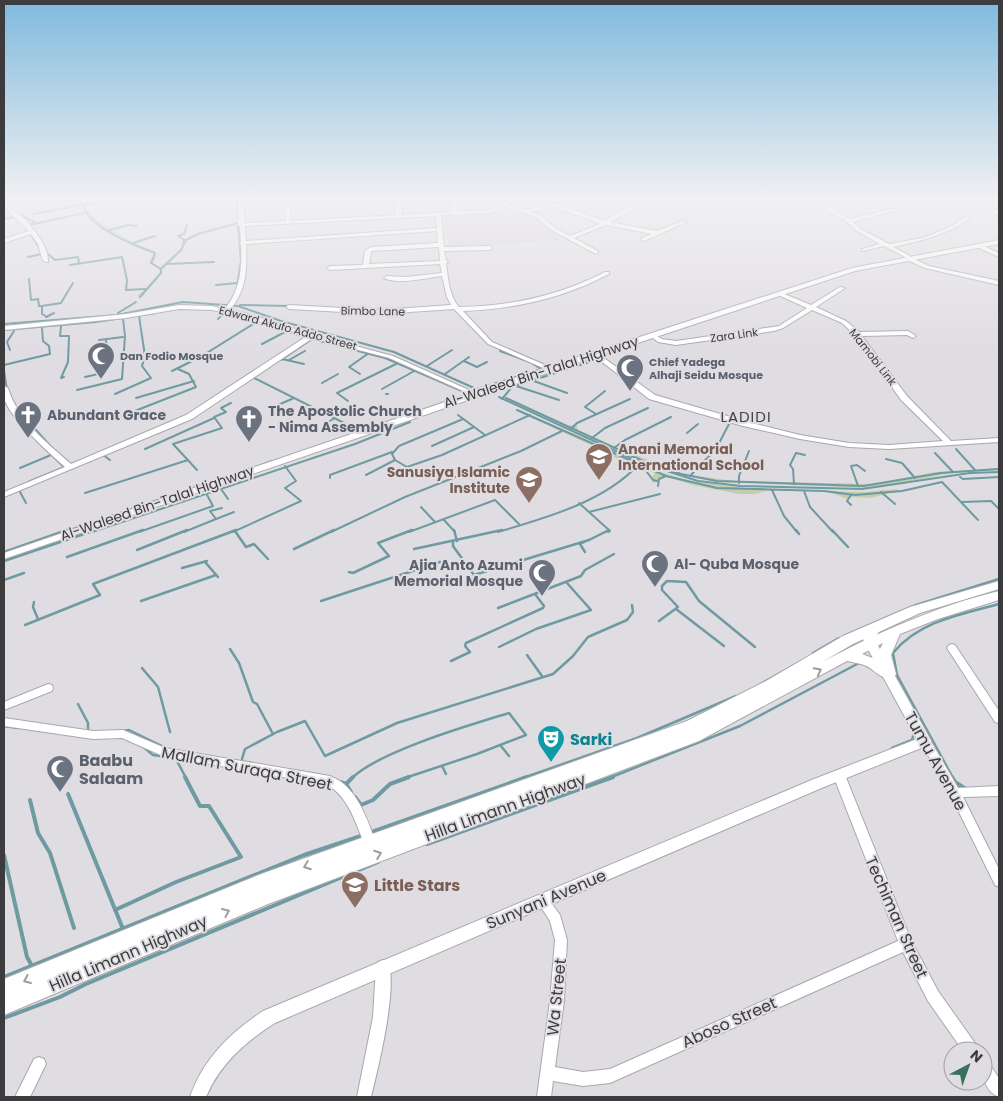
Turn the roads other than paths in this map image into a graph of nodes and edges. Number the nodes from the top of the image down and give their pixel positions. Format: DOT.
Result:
graph roads {
  1 [pos="43,250"];
  2 [pos="242,250"];
  3 [pos="369,250"];
  4 [pos="442,250"];
  5 [pos="593,250"];
  6 [pos="896,250"];
  7 [pos="951,250"];
  8 [pos="596,252"];
  9 [pos="908,257"];
  10 [pos="46,261"];
  11 [pos="444,262"];
  12 [pos="366,266"];
  13 [pos="330,268"];
  14 [pos="607,273"];
  15 [pos="446,274"];
  16 [pos="387,278"];
  17 [pos="999,283"];
  18 [pos="842,288"];
  19 [pos="780,294"];
  20 [pos="231,306"];
  21 [pos="289,307"];
  22 [pos="812,307"];
  23 [pos="458,308"];
  24 [pos="4,328"];
  25 [pos="857,334"];
  26 [pos="652,335"];
  27 [pos="312,336"];
  28 [pos="913,336"];
  29 [pos="595,354"];
  30 [pos="550,369"];
  31 [pos="4,388"];
  32 [pos="474,394"];
  33 [pos="999,440"];
  34 [pos="949,443"];
  35 [pos="70,467"];
  36 [pos="4,494"];
  37 [pos="4,556"];
  38 [pos="999,585"];
  39 [pos="999,595"];
  40 [pos="895,631"];
  41 [pos="873,635"];
  42 [pos="952,648"];
  43 [pos="847,656"];
  44 [pos="889,674"];
  45 [pos="48,688"];
  46 [pos="4,706"];
  47 [pos="999,719"];
  48 [pos="4,722"];
  49 [pos="925,741"];
  50 [pos="839,775"];
  51 [pos="999,791"];
  52 [pos="955,793"];
  53 [pos="370,843"];
  54 [pos="999,881"];
  55 [pos="543,901"];
  56 [pos="906,944"];
  57 [pos="383,967"];
  58 [pos="4,989"];
  59 [pos="4,1005"];
  60 [pos="965,1041"];
  61 [pos="39,1064"];
  62 [pos="547,1073"];
  63 [pos="22,1097"];
  64 [pos="198,1097"];
  65 [pos="364,1097"];
  66 [pos="544,1097"];
  1 -- 10 [label="street"];
  2 -- 20 [label="street"];
  3 -- 12 [label="street"];
  4 -- 11 [label="street"];
  5 -- 8 [label="street"];
  6 -- 9 [label="street"];
  7 -- 9 [label="street, Al-Waleed Bin-Talal Highway"];
  9 -- 17 [label="street"];
  9 -- 19 [label="street, Al-Waleed Bin-Talal Highway"];
  11 -- 12 [label="street"];
  11 -- 15 [label="street"];
  12 -- 13 [label="street"];
  14 -- 23 [label="street, Bimbo Lane"];
  15 -- 16 [label="street"];
  15 -- 23 [label="street"];
  18 -- 22 [label="street, Zara Link"];
  19 -- 22 [label="street, Mamobi Link"];
  19 -- 26 [label="street, Al-Waleed Bin-Talal Highway"];
  20 -- 24 [label="street, Edward Akufo Addo Street"];
  20 -- 27 [label="street, Edward Akufo Addo Street"];
  21 -- 23 [label="street, Bimbo Lane"];
  22 -- 25 [label="street, Mamobi Link"];
  22 -- 26 [label="street, Zara Link"];
  23 -- 30 [label="street"];
  25 -- 28 [label="street"];
  25 -- 34 [label="street, Mamobi Link"];
  26 -- 29 [label="street, Al-Waleed Bin-Talal Highway"];
  27 -- 32 [label="street, Edward Akufo Addo Street"];
  27 -- 35 [label="street"];
  29 -- 30 [label="street, Al-Waleed Bin-Talal Highway"];
  29 -- 34 [label="street"];
  30 -- 32 [label="street, Al-Waleed Bin-Talal Highway"];
  31 -- 35 [label="street"];
  32 -- 37 [label="street, Al-Waleed Bin-Talal Highway"];
  33 -- 34 [label="street"];
  35 -- 36 [label="street"];
  38 -- 41 [label="main road, Hilla Limann Highway"];
  39 -- 40 [label="main road, Hilla Limann Highway"];
  40 -- 41 [label="main road, Hilla Limann Highway"];
  40 -- 44 [label="main road"];
  41 -- 43 [label="main road, Hilla Limann Highway"];
  41 -- 44 [label="street, Tumu Avenue"];
  41 -- 53 [label="main road, Hilla Limann Highway"];
  42 -- 47 [label="street"];
  43 -- 44 [label="main road"];
  59 -- 43 [label="main road, Hilla Limann Highway, one-way"];
  44 -- 49 [label="street, Tumu Avenue"];
  45 -- 46 [label="street"];
  48 -- 53 [label="street, Mallam Suraqa Street"];
  49 -- 50 [label="street, Sunyani Avenue"];
  49 -- 52 [label="street, Tumu Avenue"];
  50 -- 55 [label="street, Sunyani Avenue"];
  50 -- 56 [label="street, Techiman Street"];
  51 -- 52 [label="street"];
  52 -- 54 [label="street, Tumu Avenue"];
  53 -- 58 [label="main road, Hilla Limann Highway, one-way"];
  55 -- 57 [label="street, Sunyani Avenue"];
  55 -- 62 [label="street, Wa Street"];
  56 -- 60 [label="street, Techiman Street"];
  56 -- 62 [label="street, Aboso Street"];
  57 -- 64 [label="street, Sunyani Avenue"];
  57 -- 65 [label="street"];
  61 -- 63 [label="street"];
  62 -- 66 [label="street, Wa Street"];
}
